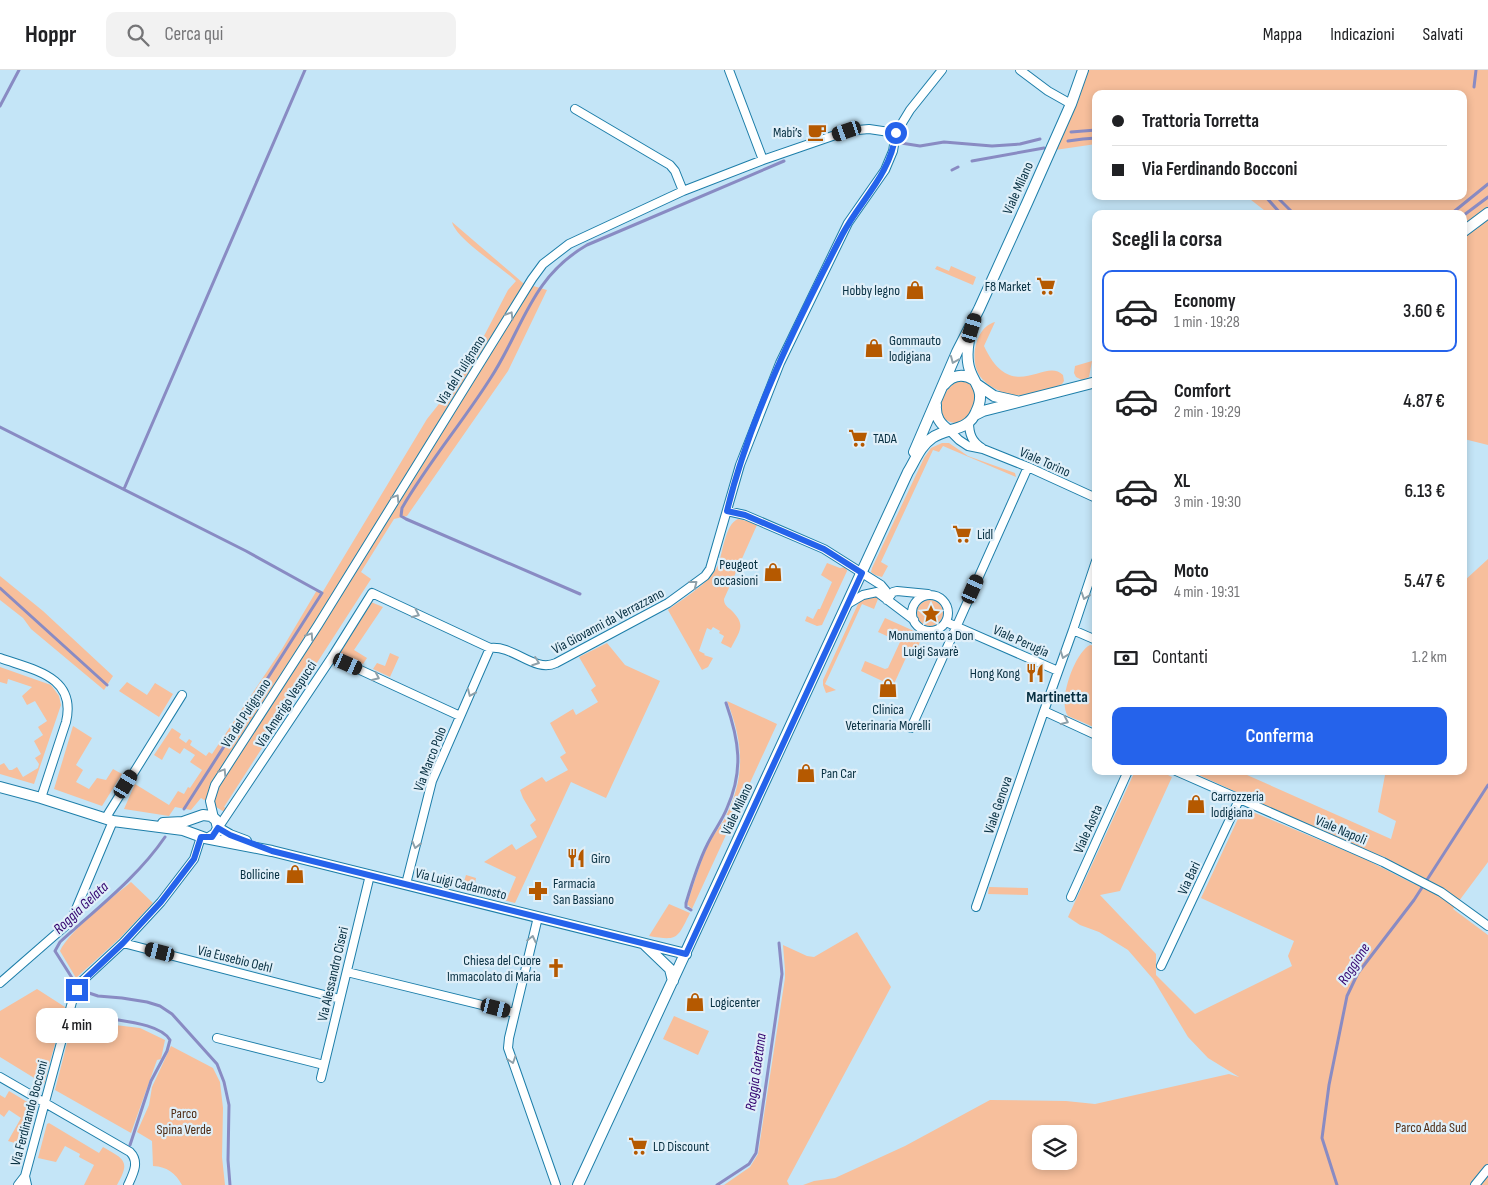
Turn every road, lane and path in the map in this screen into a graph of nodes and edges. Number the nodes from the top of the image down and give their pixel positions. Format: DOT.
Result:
graph roads {
  1 [pos="730,70"];
  2 [pos="942,70"];
  3 [pos="1020,70"];
  4 [pos="1084,70"];
  5 [pos="1071,104"];
  6 [pos="575,109"];
  7 [pos="896,133"];
  8 [pos="763,160"];
  9 [pos="683,191"];
  10 [pos="1488,213"];
  11 [pos="1467,229"];
  12 [pos="976,317"];
  13 [pos="976,383"];
  14 [pos="1092,383"];
  15 [pos="944,385"];
  16 [pos="1027,400"];
  17 [pos="937,401"];
  18 [pos="972,419"];
  19 [pos="950,431"];
  20 [pos="984,450"];
  21 [pos="1028,466"];
  22 [pos="908,472"];
  23 [pos="1092,496"];
  24 [pos="727,511"];
  25 [pos="862,573"];
  26 [pos="1092,573"];
  27 [pos="372,593"];
  28 [pos="930,594"];
  29 [pos="887,600"];
  30 [pos="846,605"];
  31 [pos="914,620"];
  32 [pos="946,622"];
  33 [pos="956,626"];
  34 [pos="1073,630"];
  35 [pos="1092,638"];
  36 [pos="490,648"];
  37 [pos="332,657"];
  38 [pos="0,658"];
  39 [pos="1058,671"];
  40 [pos="182,695"];
  41 [pos="1044,711"];
  42 [pos="460,716"];
  43 [pos="911,728"];
  44 [pos="1092,733"];
  45 [pos="1126,775"];
  46 [pos="1185,775"];
  47 [pos="0,787"];
  48 [pos="42,798"];
  49 [pos="1239,800"];
  50 [pos="200,817"];
  51 [pos="109,820"];
  52 [pos="216,823"];
  53 [pos="140,824"];
  54 [pos="203,836"];
  55 [pos="272,851"];
  56 [pos="370,875"];
  57 [pos="406,884"];
  58 [pos="1071,897"];
  59 [pos="976,907"];
  60 [pos="538,917"];
  61 [pos="1488,926"];
  62 [pos="123,943"];
  63 [pos="643,943"];
  64 [pos="686,954"];
  65 [pos="1161,966"];
  66 [pos="347,972"];
  67 [pos="673,981"];
  68 [pos="0,984"];
  69 [pos="340,998"];
  70 [pos="515,1013"];
  71 [pos="217,1038"];
  72 [pos="324,1065"];
  73 [pos="0,1077"];
  74 [pos="321,1078"];
  75 [pos="45,1104"];
  76 [pos="1488,1169"];
  77 [pos="25,1176"];
  78 [pos="18,1185"];
  79 [pos="26,1185"];
  80 [pos="128,1185"];
  81 [pos="556,1185"];
  82 [pos="578,1185"];
  83 [pos="1475,1185"];
  1 -- 8 [label="street"];
  2 -- 7 [label="street, Via Giovanni da Verrazzano"];
  3 -- 5 [label="street"];
  4 -- 5 [label="street, Viale Milano"];
  5 -- 12 [label="street, Viale Milano"];
  6 -- 9 [label="street"];
  7 -- 8 [label="street, Via del Pulignano"];
  7 -- 24 [label="street, Via Giovanni da Verrazzano"];
  8 -- 9 [label="street, Via del Pulignano"];
  52 -- 9 [label="street, Via del Pulignano, one-way"];
  10 -- 11 [label="street"];
  12 -- 13 [label="street, Viale Milano"];
  12 -- 15 [label="street, Viale Milano, one-way"];
  13 -- 15 [label="street"];
  13 -- 16 [label="street"];
  13 -- 18 [label="street, Viale Milano"];
  14 -- 16 [label="street"];
  15 -- 17 [label="street, Viale Milano"];
  16 -- 18 [label="street"];
  17 -- 19 [label="street"];
  17 -- 22 [label="street, Viale Milano"];
  18 -- 19 [label="street, Viale Milano"];
  18 -- 20 [label="street"];
  19 -- 20 [label="street, Viale Torino"];
  19 -- 22 [label="street, Viale Milano"];
  20 -- 21 [label="street, Viale Torino"];
  21 -- 23 [label="street, Viale Torino"];
  21 -- 33 [label="street"];
  22 -- 25 [label="street, Viale Milano"];
  24 -- 25 [label="street"];
  36 -- 24 [label="street, Via Giovanni da Verrazzano, one-way"];
  25 -- 29 [label="street"];
  25 -- 30 [label="street, Viale Milano"];
  26 -- 34 [label="street, one-way"];
  27 -- 36 [label="street, Via Giovanni da Verrazzano, one-way"];
  27 -- 37 [label="street, Via Amerigo Vespucci"];
  28 -- 29 [label="street"];
  28 -- 31 [label="street"];
  28 -- 32 [label="street"];
  29 -- 30 [label="street"];
  29 -- 31 [label="street"];
  30 -- 64 [label="street, Viale Milano"];
  31 -- 32 [label="street"];
  32 -- 33 [label="street, Viale Perugia"];
  33 -- 39 [label="street, Viale Perugia"];
  33 -- 43 [label="street"];
  34 -- 35 [label="street"];
  34 -- 39 [label="street, Viale Genova, one-way"];
  36 -- 42 [label="street, Via Marco Polo, one-way"];
  37 -- 42 [label="street, one-way"];
  37 -- 52 [label="street, Via Amerigo Vespucci"];
  38 -- 48 [label="street"];
  39 -- 41 [label="street, Viale Genova"];
  40 -- 51 [label="street"];
  41 -- 44 [label="street, one-way"];
  41 -- 59 [label="street, Viale Genova"];
  42 -- 57 [label="street, Via Marco Polo, one-way"];
  45 -- 58 [label="street, Viale Aosta"];
  46 -- 49 [label="street, Viale Napoli"];
  47 -- 48 [label="street"];
  48 -- 51 [label="street"];
  49 -- 61 [label="street, Viale Napoli"];
  49 -- 65 [label="street, Via Bari"];
  50 -- 52 [label="street"];
  50 -- 53 [label="street"];
  50 -- 54 [label="street"];
  51 -- 53 [label="street"];
  51 -- 68 [label="street"];
  52 -- 54 [label="street"];
  52 -- 55 [label="street, Via Luigi Cadamosto"];
  53 -- 54 [label="street, Via Luigi Cadamosto"];
  54 -- 55 [label="street, Via Luigi Cadamosto"];
  54 -- 62 [label="street, Via Ferdinando Bocconi"];
  55 -- 56 [label="street, Via Luigi Cadamosto"];
  56 -- 57 [label="street, Via Luigi Cadamosto"];
  56 -- 66 [label="street, Via Alessandro Ciseri"];
  57 -- 60 [label="street, Via Luigi Cadamosto"];
  60 -- 63 [label="street, Via Luigi Cadamosto"];
  70 -- 60 [label="street, one-way"];
  62 -- 69 [label="street, Via Eusebio Oehl"];
  62 -- 75 [label="street, Via Ferdinando Bocconi"];
  63 -- 64 [label="street, Via Luigi Cadamosto"];
  63 -- 67 [label="street, Via Luigi Cadamosto"];
  64 -- 67 [label="street, Viale Milano"];
  66 -- 69 [label="street, Via Alessandro Ciseri"];
  66 -- 70 [label="street"];
  67 -- 82 [label="street, Viale Milano"];
  69 -- 72 [label="street, Via Alessandro Ciseri"];
  70 -- 81 [label="street, one-way"];
  71 -- 72 [label="street"];
  72 -- 74 [label="street, Via Alessandro Ciseri"];
  73 -- 75 [label="street"];
  75 -- 77 [label="street, Via Ferdinando Bocconi"];
  75 -- 80 [label="street"];
  76 -- 83 [label="street"];
  77 -- 78 [label="street, Via Ferdinando Bocconi"];
  77 -- 79 [label="street, Via Ferdinando Bocconi"];
}
